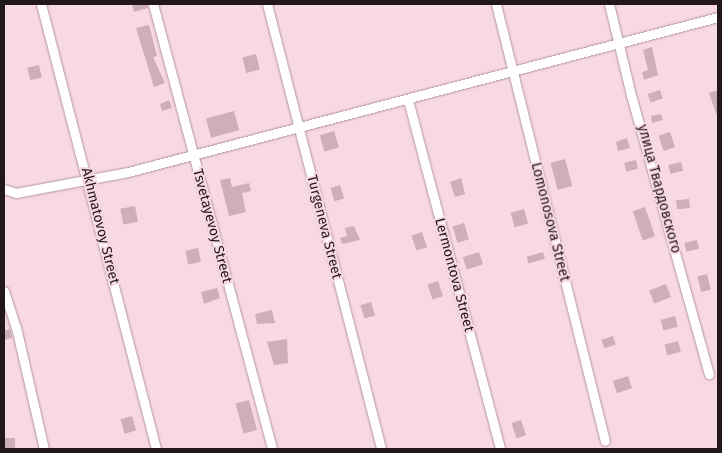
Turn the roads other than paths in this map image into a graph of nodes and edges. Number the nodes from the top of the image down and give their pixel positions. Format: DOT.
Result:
graph roads {
  1 [pos="41,4"];
  2 [pos="153,4"];
  3 [pos="267,4"];
  4 [pos="496,4"];
  5 [pos="609,4"];
  6 [pos="718,17"];
  7 [pos="620,44"];
  8 [pos="514,72"];
  9 [pos="408,100"];
  10 [pos="300,128"];
  11 [pos="193,154"];
  12 [pos="88,180"];
  13 [pos="4,189"];
  14 [pos="4,291"];
  15 [pos="709,374"];
  16 [pos="605,441"];
  17 [pos="44,449"];
  18 [pos="156,449"];
  19 [pos="272,449"];
  20 [pos="381,449"];
  21 [pos="500,449"];
  1 -- 12 [label="street, Akhmatovoy Street"];
  2 -- 11 [label="street, Tsvetayevoy Street"];
  3 -- 10 [label="street, Turgeneva Street"];
  4 -- 8 [label="street, Lomonosova Street"];
  5 -- 7 [label="street, улица Твардовского"];
  6 -- 7 [label="street"];
  7 -- 8 [label="street"];
  7 -- 15 [label="street, улица Твардовского"];
  8 -- 9 [label="street"];
  8 -- 16 [label="street, Lomonosova Street"];
  9 -- 10 [label="street"];
  9 -- 21 [label="street, Lermontova Street"];
  10 -- 11 [label="street"];
  10 -- 20 [label="street, Turgeneva Street"];
  11 -- 12 [label="street"];
  11 -- 19 [label="street, Tsvetayevoy Street"];
  12 -- 13 [label="street"];
  12 -- 18 [label="street, Akhmatovoy Street"];
  14 -- 17 [label="street"];
}
